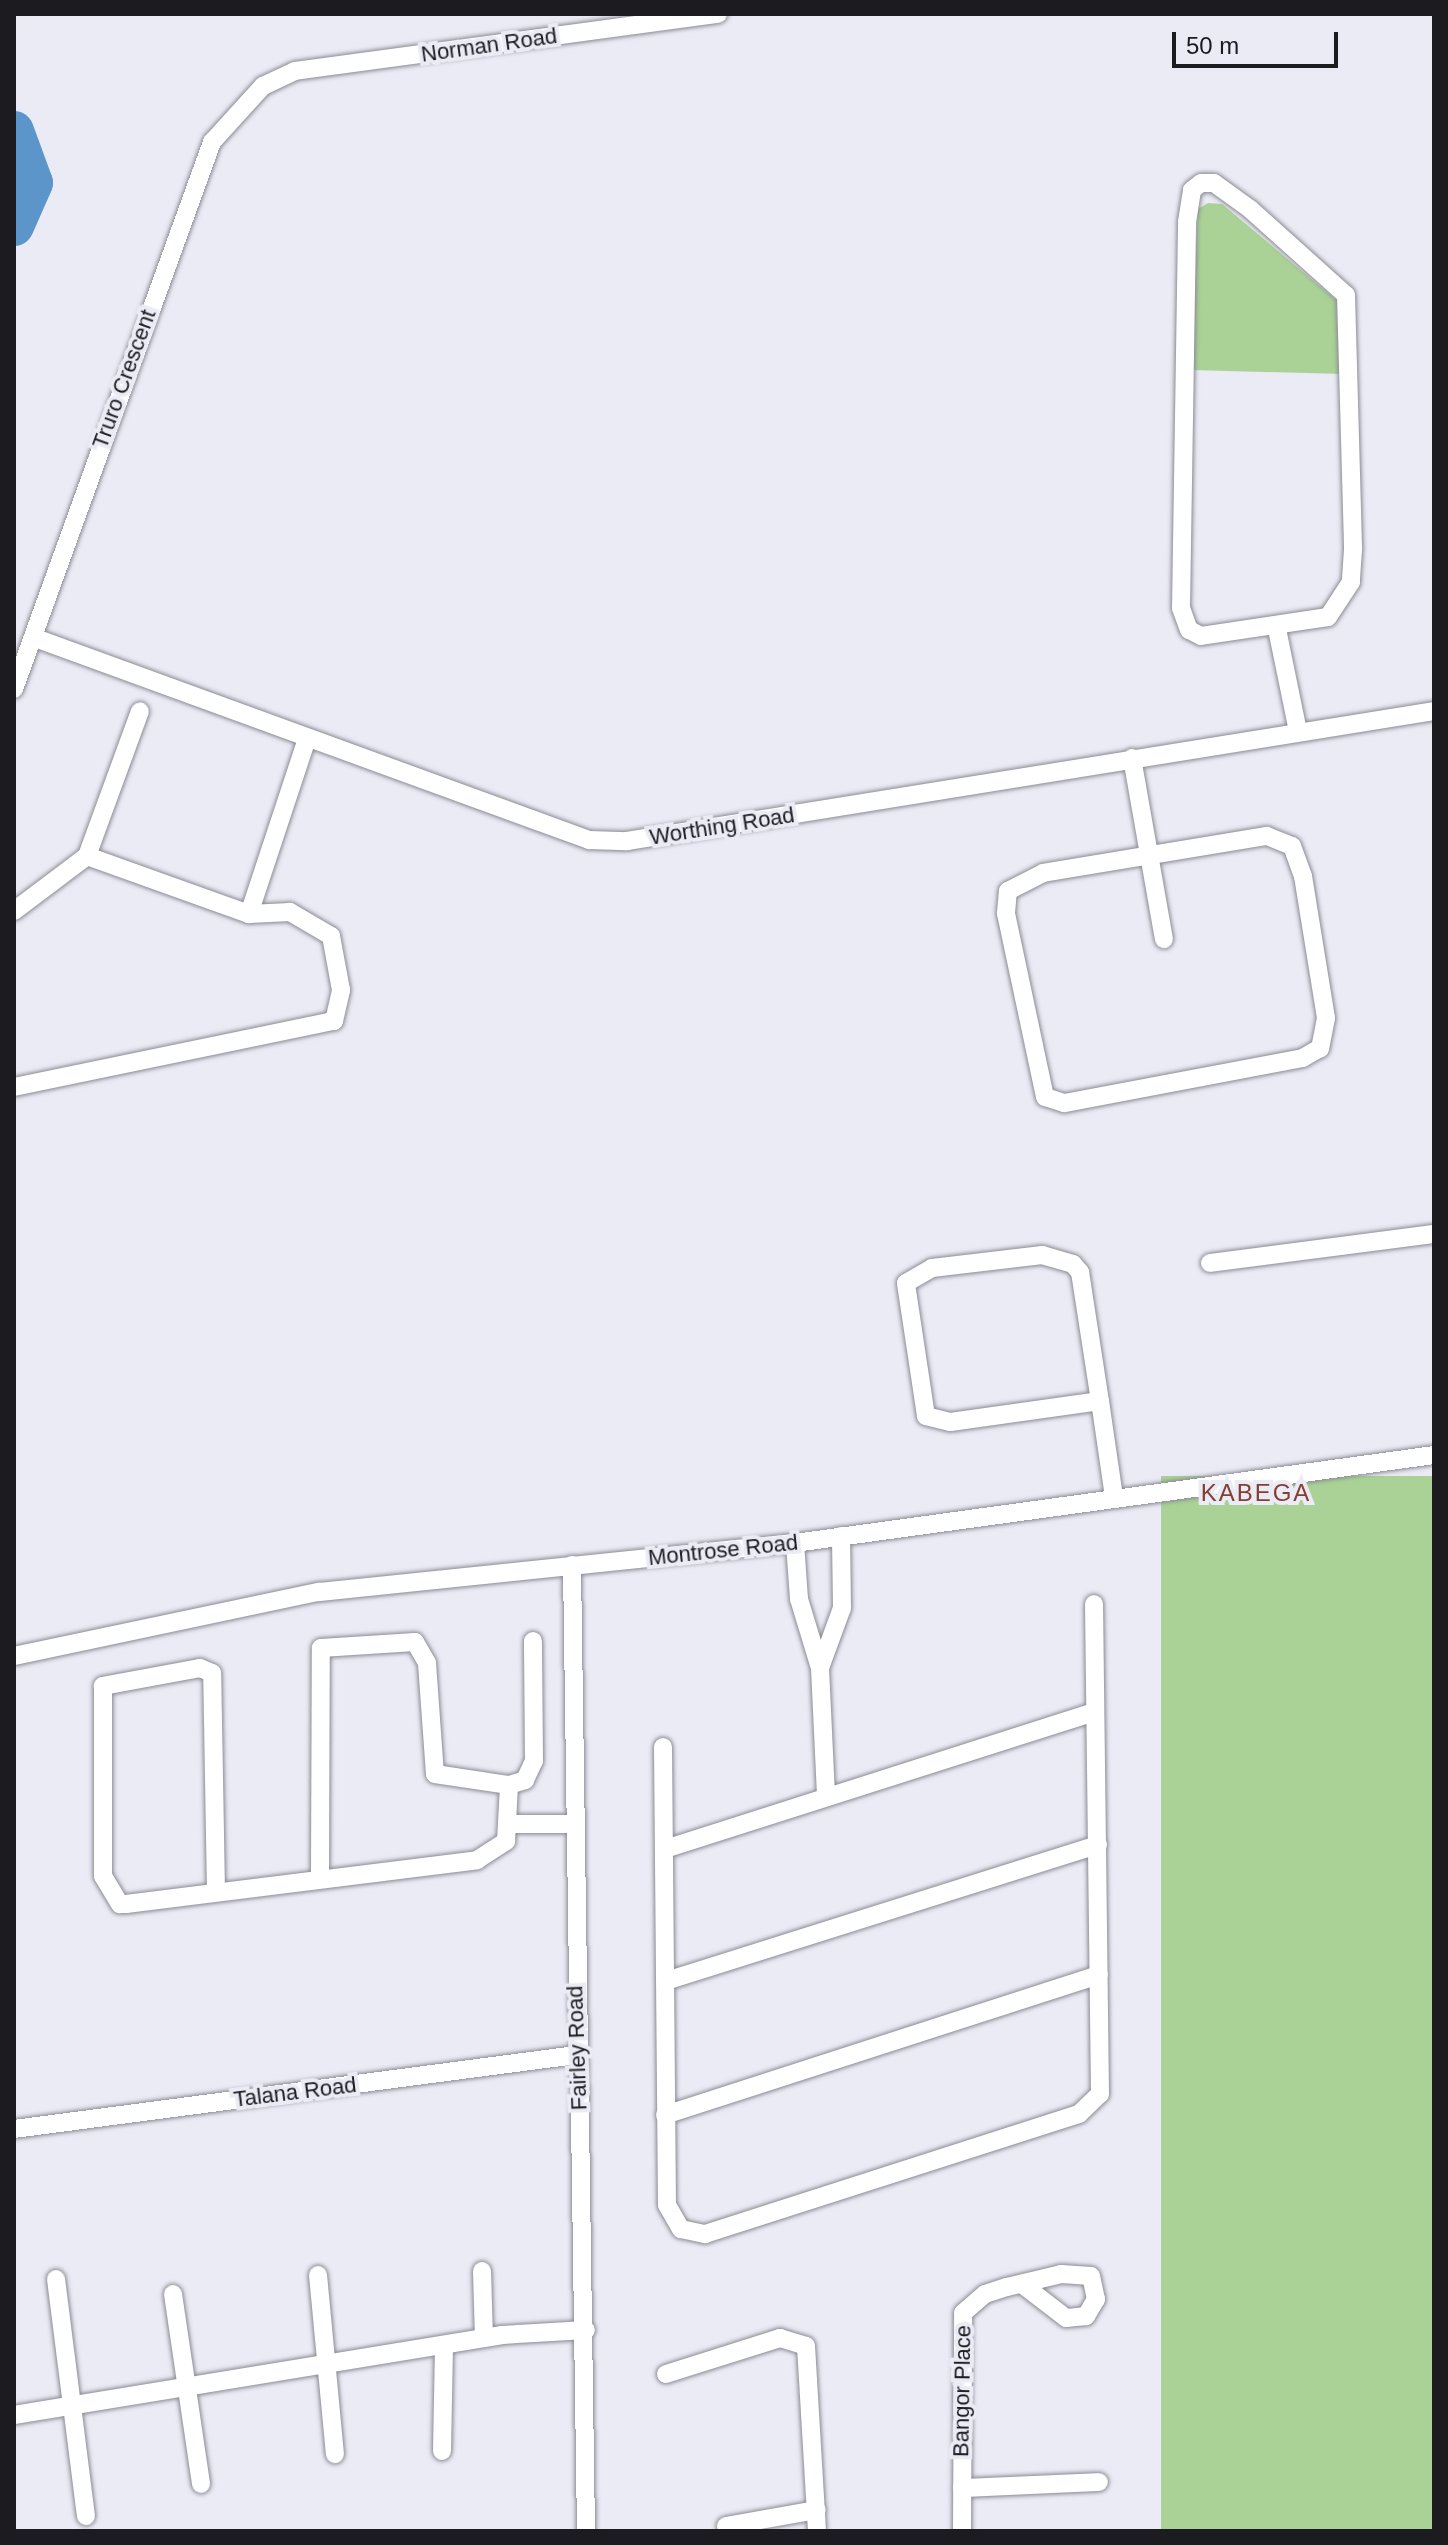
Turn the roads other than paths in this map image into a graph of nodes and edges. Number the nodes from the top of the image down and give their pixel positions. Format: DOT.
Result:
graph roads {
  1 [pos="718,14"];
  2 [pos="628,20"];
  3 [pos="263,86"];
  4 [pos="1277,629"];
  5 [pos="38,639"];
  6 [pos="14,689"];
  7 [pos="140,711"];
  8 [pos="1434,711"];
  9 [pos="1298,731"];
  10 [pos="306,742"];
  11 [pos="1132,758"];
  12 [pos="87,856"];
  13 [pos="1152,856"];
  14 [pos="14,911"];
  15 [pos="249,914"];
  16 [pos="1164,939"];
  17 [pos="14,1087"];
  18 [pos="1434,1234"];
  19 [pos="1210,1263"];
  20 [pos="1100,1401"];
  21 [pos="1434,1455"];
  22 [pos="1114,1497"];
  23 [pos="841,1536"];
  24 [pos="795,1543"];
  25 [pos="572,1565"];
  26 [pos="1094,1604"];
  27 [pos="533,1641"];
  28 [pos="14,1656"];
  29 [pos="820,1668"];
  30 [pos="1095,1712"];
  31 [pos="663,1747"];
  32 [pos="509,1785"];
  33 [pos="826,1795"];
  34 [pos="511,1824"];
  35 [pos="574,1824"];
  36 [pos="1098,1845"];
  37 [pos="665,1849"];
  38 [pos="320,1878"];
  39 [pos="216,1892"];
  40 [pos="1099,1975"];
  41 [pos="666,1981"];
  42 [pos="576,2055"];
  43 [pos="665,2115"];
  44 [pos="14,2129"];
  45 [pos="482,2271"];
  46 [pos="318,2275"];
  47 [pos="56,2279"];
  48 [pos="1022,2284"];
  49 [pos="173,2294"];
  50 [pos="586,2330"];
  51 [pos="484,2338"];
  52 [pos="444,2345"];
  53 [pos="326,2364"];
  54 [pos="666,2374"];
  55 [pos="187,2387"];
  56 [pos="72,2406"];
  57 [pos="14,2415"];
  58 [pos="442,2451"];
  59 [pos="335,2454"];
  60 [pos="1099,2482"];
  61 [pos="201,2484"];
  62 [pos="962,2488"];
  63 [pos="817,2510"];
  64 [pos="86,2516"];
  65 [pos="726,2526"];
  66 [pos="586,2531"];
  67 [pos="817,2531"];
  68 [pos="962,2531"];
  1 -- 2 [label="street, Norman Road"];
  2 -- 3 [label="street, Norman Road"];
  3 -- 5 [label="street, Truro Crescent"];
  4 -- 4 [label="street"];
  4 -- 9 [label="street"];
  5 -- 6 [label="street, Truro Crescent"];
  5 -- 10 [label="street, Worthing Road"];
  7 -- 12 [label="street"];
  8 -- 9 [label="street, Worthing Road"];
  9 -- 11 [label="street, Worthing Road"];
  10 -- 11 [label="street, Worthing Road"];
  10 -- 15 [label="street"];
  11 -- 13 [label="street"];
  12 -- 14 [label="street"];
  12 -- 15 [label="street"];
  13 -- 13 [label="street"];
  13 -- 16 [label="street"];
  15 -- 17 [label="street"];
  18 -- 19 [label="street"];
  20 -- 20 [label="street"];
  20 -- 22 [label="street"];
  21 -- 22 [label="street, Montrose Road"];
  22 -- 23 [label="street, Montrose Road"];
  23 -- 24 [label="street, Montrose Road"];
  23 -- 29 [label="street"];
  24 -- 25 [label="street, Montrose Road"];
  24 -- 29 [label="street"];
  25 -- 28 [label="street, Montrose Road"];
  25 -- 35 [label="street, Fairley Road"];
  26 -- 30 [label="street"];
  27 -- 32 [label="street"];
  29 -- 33 [label="street"];
  30 -- 33 [label="street"];
  30 -- 36 [label="street"];
  31 -- 37 [label="street"];
  32 -- 34 [label="street"];
  32 -- 38 [label="street"];
  33 -- 37 [label="street"];
  34 -- 35 [label="street"];
  34 -- 38 [label="street"];
  35 -- 42 [label="street, Fairley Road"];
  36 -- 40 [label="street"];
  36 -- 41 [label="street"];
  37 -- 41 [label="street"];
  38 -- 39 [label="street"];
  39 -- 39 [label="street"];
  40 -- 43 [label="street"];
  40 -- 43 [label="street"];
  41 -- 43 [label="street"];
  42 -- 44 [label="street, Talana Road"];
  42 -- 50 [label="street, Fairley Road"];
  45 -- 51 [label="street"];
  46 -- 53 [label="street"];
  47 -- 56 [label="street"];
  48 -- 62 [label="street, Bangor Place"];
  49 -- 55 [label="street"];
  50 -- 51 [label="street"];
  50 -- 66 [label="street, Fairley Road"];
  51 -- 52 [label="street"];
  52 -- 53 [label="street"];
  52 -- 58 [label="street"];
  53 -- 55 [label="street"];
  53 -- 59 [label="street"];
  54 -- 63 [label="street"];
  55 -- 56 [label="street"];
  55 -- 61 [label="street"];
  56 -- 57 [label="street"];
  56 -- 64 [label="street"];
  60 -- 62 [label="street, Bangor Place"];
  62 -- 68 [label="street, Bangor Place"];
  63 -- 65 [label="street"];
  63 -- 67 [label="street"];
}
